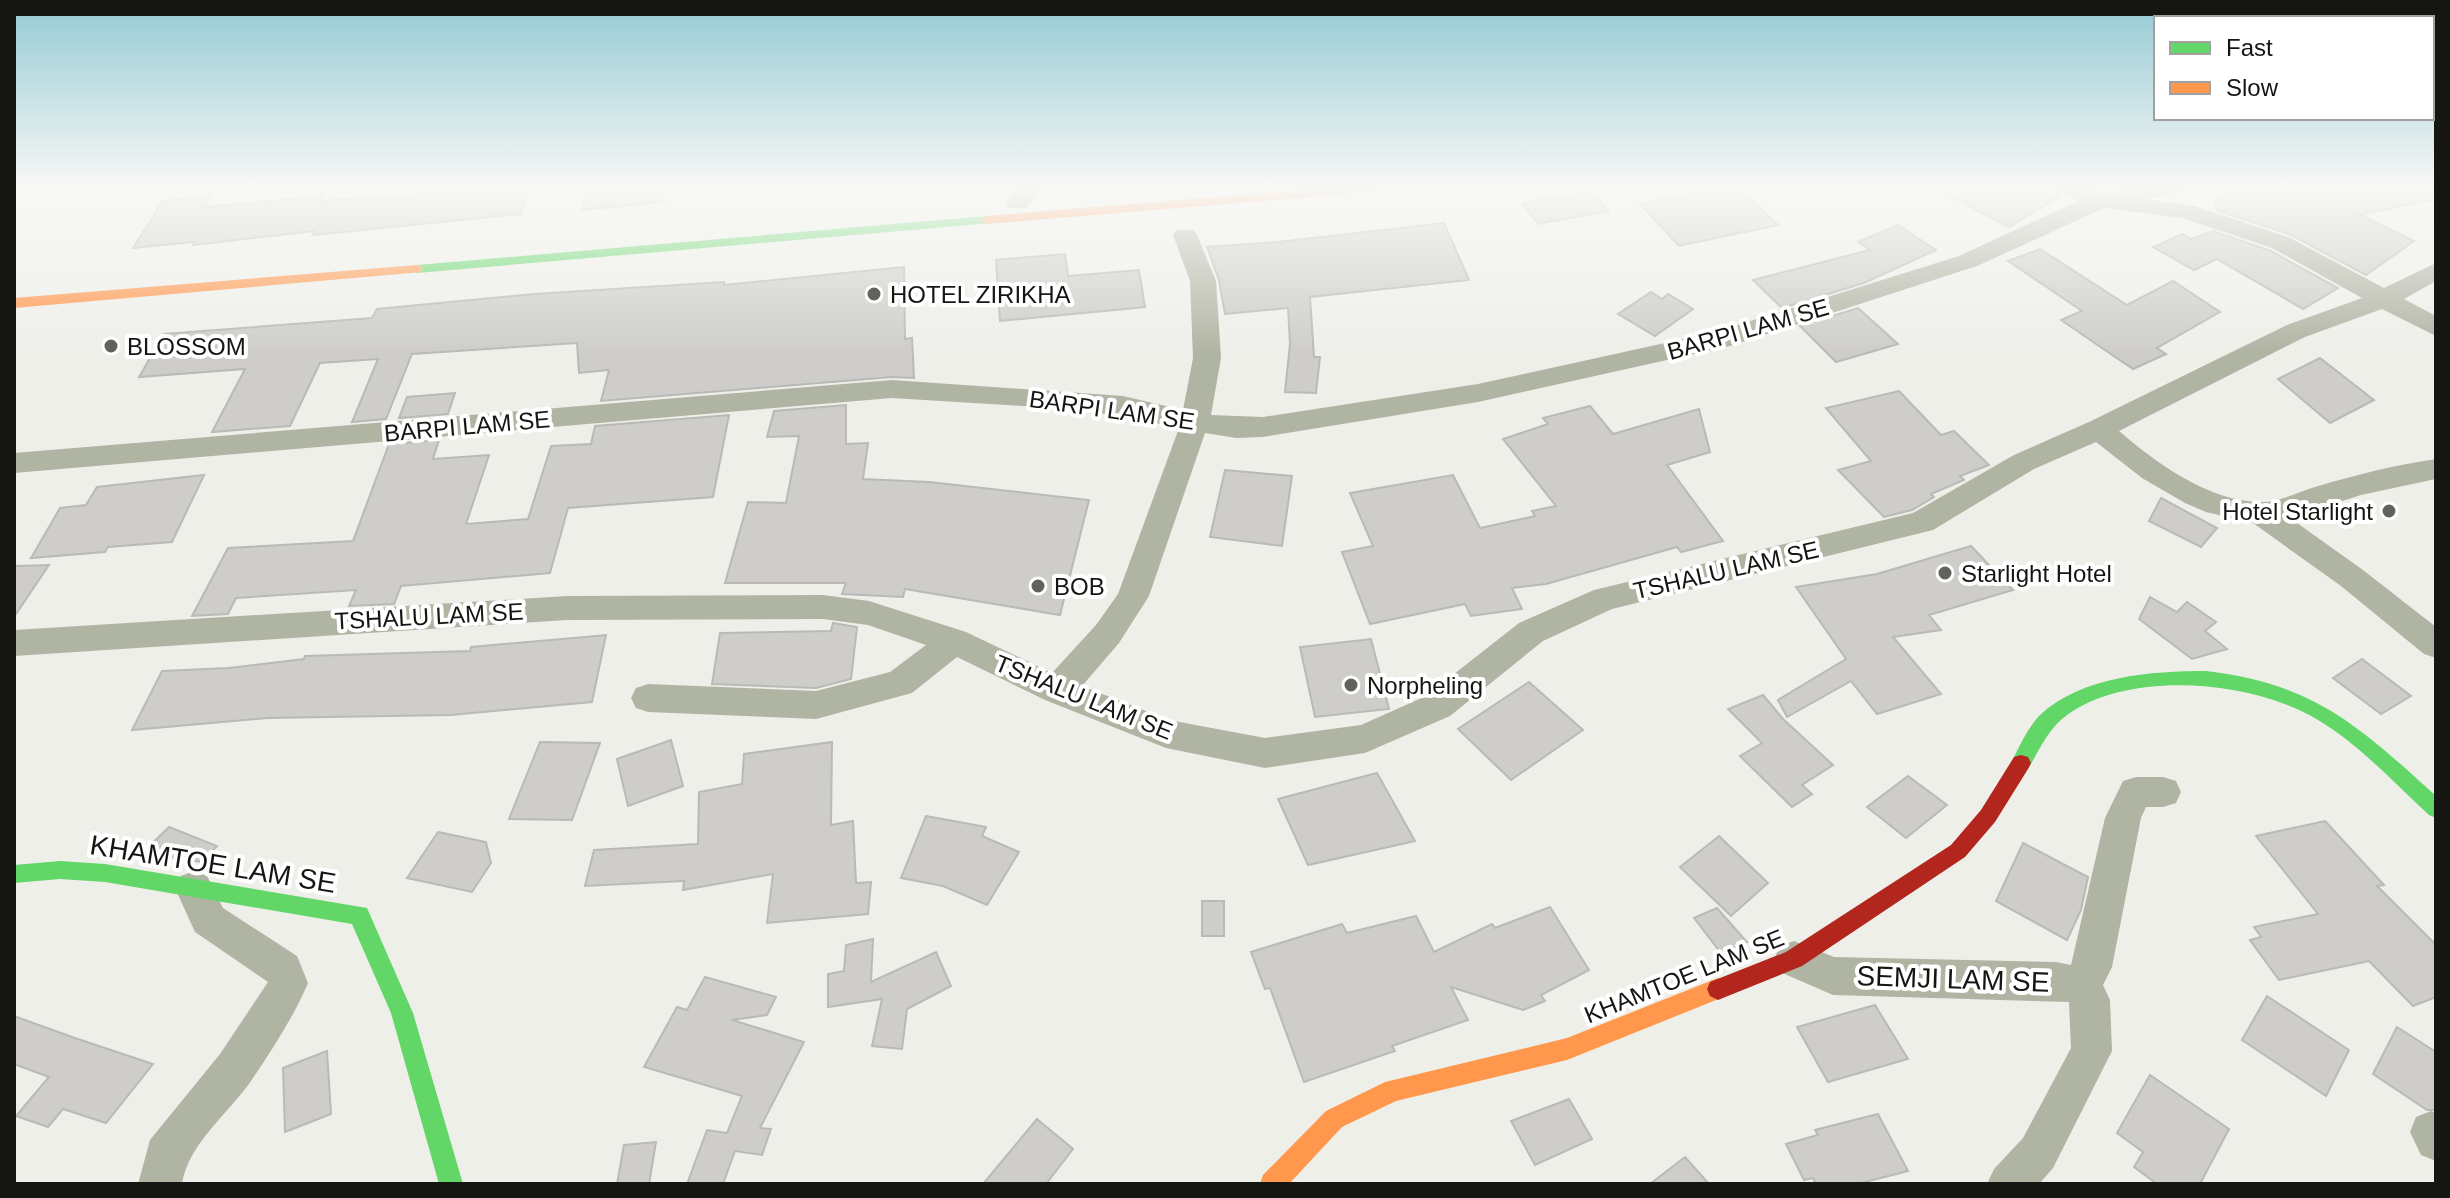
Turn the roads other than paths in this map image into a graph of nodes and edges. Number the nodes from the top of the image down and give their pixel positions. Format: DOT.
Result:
graph roads {
  1 [pos="489,242"];
  2 [pos="735,242"];
  3 [pos="1188,242"];
  4 [pos="2010,242"];
  5 [pos="2278,242"];
  6 [pos="2436,271"];
  7 [pos="153,272"];
  8 [pos="2384,299"];
  9 [pos="14,303"];
  10 [pos="2436,327"];
  11 [pos="1195,422"];
  12 [pos="2099,429"];
  13 [pos="14,463"];
  14 [pos="2436,469"];
  15 [pos="2262,514"];
  16 [pos="954,641"];
  17 [pos="14,643"];
  18 [pos="2436,645"];
  19 [pos="1057,690"];
  20 [pos="648,698"];
  21 [pos="2163,792"];
  22 [pos="2436,809"];
  23 [pos="14,874"];
  24 [pos="194,888"];
  25 [pos="1794,959"];
  26 [pos="2081,986"];
  27 [pos="160,1184"];
  28 [pos="451,1184"];
  29 [pos="1272,1184"];
  30 [pos="2009,1184"];
  1 -- 7 [label="main road"];
  2 -- 9 [label="main road"];
  3 -- 11 [label="street"];
  4 -- 11 [label="street, BARPI LAM SE"];
  5 -- 8 [label="street"];
  6 -- 8 [label="street, TSHALU LAM SE"];
  8 -- 10 [label="street"];
  8 -- 12 [label="street, TSHALU LAM SE"];
  11 -- 13 [label="street, BARPI LAM SE"];
  11 -- 19 [label="street"];
  12 -- 15 [label="street"];
  12 -- 19 [label="street, TSHALU LAM SE"];
  14 -- 15 [label="street"];
  15 -- 18 [label="street"];
  16 -- 17 [label="street, TSHALU LAM SE"];
  16 -- 19 [label="street, TSHALU LAM SE"];
  16 -- 20 [label="street"];
  21 -- 26 [label="street"];
  22 -- 25 [label="main road, KHAMTOE LAM SE"];
  23 -- 24 [label="main road, KHAMTOE LAM SE"];
  24 -- 27 [label="street"];
  24 -- 28 [label="main road, KHAMTOE LAM SE"];
  25 -- 26 [label="street, SEMJI LAM SE"];
  25 -- 29 [label="main road, KHAMTOE LAM SE"];
  26 -- 30 [label="street, SEMJI LAM SE"];
}
